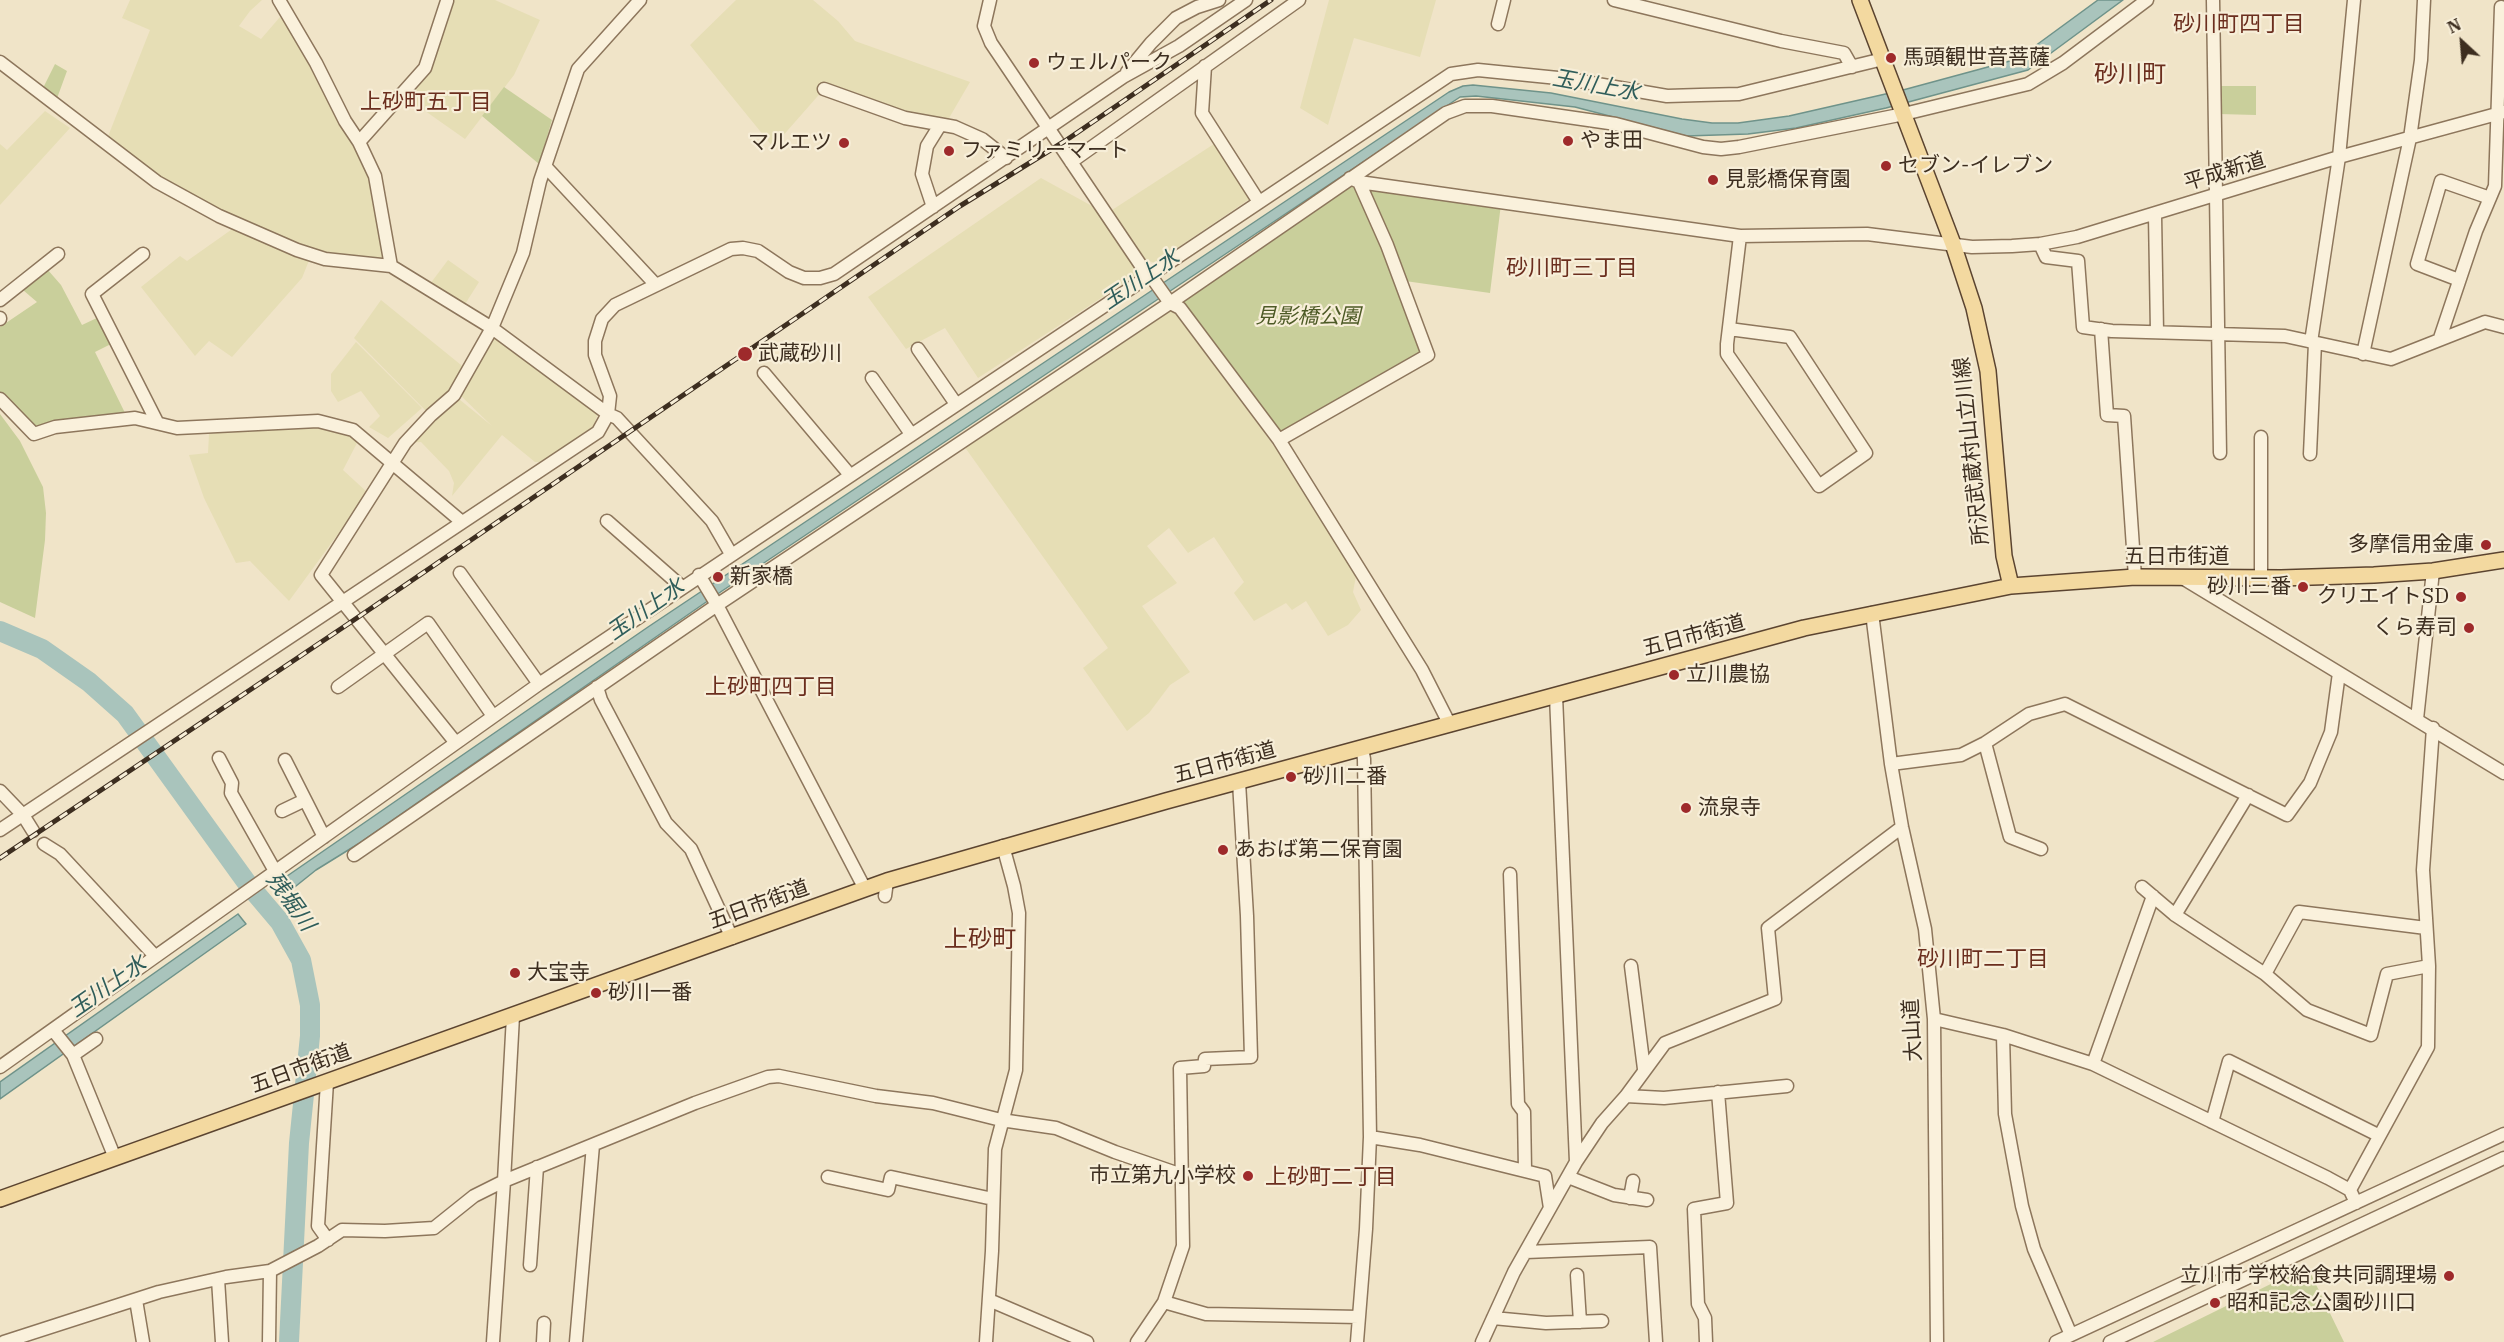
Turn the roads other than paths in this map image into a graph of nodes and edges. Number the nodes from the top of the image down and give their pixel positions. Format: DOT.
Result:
graph roads {
  1 [pos="279,0"];
  2 [pos="640,0"];
  3 [pos="990,0"];
  4 [pos="1219,0"];
  5 [pos="1246,0"];
  6 [pos="1299,0"];
  7 [pos="1504,0"];
  8 [pos="1614,0"];
  9 [pos="1860,0"];
  10 [pos="2147,0"];
  11 [pos="2213,0"];
  12 [pos="2354,0"];
  13 [pos="2424,0"];
  14 [pos="447,1"];
  15 [pos="2504,8"];
  16 [pos="1498,24"];
  17 [pos="0,62"];
  18 [pos="1205,66"];
  19 [pos="1886,66"];
  20 [pos="1852,67"];
  21 [pos="1123,77"];
  22 [pos="824,89"];
  23 [pos="1903,111"];
  24 [pos="2500,113"];
  25 [pos="940,124"];
  26 [pos="1048,128"];
  27 [pos="2410,138"];
  28 [pos="359,142"];
  29 [pos="2338,157"];
  30 [pos="1006,158"];
  31 [pos="1071,162"];
  32 [pos="544,166"];
  33 [pos="1354,180"];
  34 [pos="2217,195"];
  35 [pos="2490,198"];
  36 [pos="1259,202"];
  37 [pos="933,207"];
  38 [pos="2155,214"];
  39 [pos="1740,236"];
  40 [pos="1953,244"];
  41 [pos="2040,244"];
  42 [pos="58,254"];
  43 [pos="143,254"];
  44 [pos="391,266"];
  45 [pos="1151,277"];
  46 [pos="2459,280"];
  47 [pos="656,285"];
  48 [pos="0,300"];
  49 [pos="1168,300"];
  50 [pos="492,327"];
  51 [pos="2504,327"];
  52 [pos="1729,329"];
  53 [pos="2101,329"];
  54 [pos="2157,332"];
  55 [pos="2218,333"];
  56 [pos="2440,338"];
  57 [pos="2313,343"];
  58 [pos="918,349"];
  59 [pos="2363,354"];
  60 [pos="764,373"];
  61 [pos="872,378"];
  62 [pos="0,399"];
  63 [pos="956,404"];
  64 [pos="608,414"];
  65 [pos="157,422"];
  66 [pos="911,434"];
  67 [pos="2261,437"];
  68 [pos="1279,440"];
  69 [pos="2220,453"];
  70 [pos="2310,454"];
  71 [pos="392,463"];
  72 [pos="850,475"];
  73 [pos="607,521"];
  74 [pos="462,522"];
  75 [pos="731,554"];
  76 [pos="2504,560"];
  77 [pos="2433,571"];
  78 [pos="460,573"];
  79 [pos="2135,577"];
  80 [pos="701,578"];
  81 [pos="2181,578"];
  82 [pos="2261,578"];
  83 [pos="682,586"];
  84 [pos="2011,586"];
  85 [pos="342,602"];
  86 [pos="715,602"];
  87 [pos="1872,613"];
  88 [pos="384,655"];
  89 [pos="2339,674"];
  90 [pos="539,684"];
  91 [pos="338,687"];
  92 [pos="597,687"];
  93 [pos="1556,696"];
  94 [pos="494,717"];
  95 [pos="2417,719"];
  96 [pos="1450,725"];
  97 [pos="2433,728"];
  98 [pos="1985,742"];
  99 [pos="456,743"];
  100 [pos="1362,748"];
  101 [pos="219,758"];
  102 [pos="285,760"];
  103 [pos="1891,765"];
  104 [pos="2504,773"];
  105 [pos="1239,782"];
  106 [pos="0,791"];
  107 [pos="2247,795"];
  108 [pos="305,800"];
  109 [pos="282,811"];
  110 [pos="23,815"];
  111 [pos="1902,827"];
  112 [pos="0,830"];
  113 [pos="33,831"];
  114 [pos="324,837"];
  115 [pos="44,844"];
  116 [pos="1003,846"];
  117 [pos="2041,849"];
  118 [pos="354,855"];
  119 [pos="1510,874"];
  120 [pos="270,875"];
  121 [pos="2142,887"];
  122 [pos="865,889"];
  123 [pos="2152,896"];
  124 [pos="2175,915"];
  125 [pos="2426,928"];
  126 [pos="732,938"];
  127 [pos="154,955"];
  128 [pos="1631,966"];
  129 [pos="2429,966"];
  130 [pos="2265,974"];
  131 [pos="513,1016"];
  132 [pos="1934,1019"];
  133 [pos="57,1034"];
  134 [pos="2003,1035"];
  135 [pos="96,1038"];
  136 [pos="71,1053"];
  137 [pos="2093,1065"];
  138 [pos="0,1066"];
  139 [pos="1644,1069"];
  140 [pos="323,1083"];
  141 [pos="1787,1086"];
  142 [pos="1718,1092"];
  143 [pos="1626,1096"];
  144 [pos="1001,1120"];
  145 [pos="2212,1122"];
  146 [pos="2504,1134"];
  147 [pos="2378,1135"];
  148 [pos="1370,1137"];
  149 [pos="593,1145"];
  150 [pos="115,1158"];
  151 [pos="2504,1158"];
  152 [pos="1576,1162"];
  153 [pos="537,1167"];
  154 [pos="1526,1170"];
  155 [pos="1182,1175"];
  156 [pos="828,1177"];
  157 [pos="1568,1177"];
  158 [pos="504,1181"];
  159 [pos="1633,1181"];
  160 [pos="2350,1190"];
  161 [pos="1630,1197"];
  162 [pos="0,1199"];
  163 [pos="993,1199"];
  164 [pos="1647,1200"];
  165 [pos="2356,1203"];
  166 [pos="1550,1208"];
  167 [pos="328,1240"];
  168 [pos="2276,1240"];
  169 [pos="1526,1252"];
  170 [pos="2285,1260"];
  171 [pos="530,1265"];
  172 [pos="275,1269"];
  173 [pos="1577,1275"];
  174 [pos="218,1279"];
  175 [pos="136,1300"];
  176 [pos="989,1300"];
  177 [pos="1164,1302"];
  178 [pos="1359,1317"];
  179 [pos="1493,1318"];
  180 [pos="1602,1321"];
  181 [pos="1580,1322"];
  182 [pos="544,1323"];
  183 [pos="2071,1335"];
  184 [pos="4,1342"];
  185 [pos="142,1342"];
  186 [pos="222,1342"];
  187 [pos="269,1342"];
  188 [pos="493,1342"];
  189 [pos="543,1342"];
  190 [pos="576,1342"];
  191 [pos="986,1342"];
  192 [pos="1088,1342"];
  193 [pos="1137,1342"];
  194 [pos="1357,1342"];
  195 [pos="1482,1342"];
  196 [pos="1656,1342"];
  197 [pos="1706,1342"];
  198 [pos="1937,1342"];
  199 [pos="2055,1342"];
  200 [pos="2110,1342"];
  1 -- 28 [label="street"];
  2 -- 32 [label="street"];
  3 -- 26 [label="street"];
  4 -- 21 [label="street"];
  5 -- 21 [label="street"];
  6 -- 18 [label="street"];
  7 -- 16 [label="street"];
  8 -- 20 [label="street"];
  9 -- 19 [label="main road"];
  10 -- 23 [label="street"];
  11 -- 34 [label="street"];
  12 -- 29 [label="street"];
  13 -- 27 [label="street"];
  14 -- 28 [label="street"];
  15 -- 24 [label="street"];
  17 -- 44 [label="street"];
  18 -- 31 [label="street"];
  18 -- 36 [label="street"];
  19 -- 20 [label="street"];
  19 -- 23 [label="main road, 所沢武蔵村山立川線"];
  20 -- 36 [label="street"];
  21 -- 26 [label="street"];
  22 -- 25 [label="street"];
  23 -- 33 [label="street"];
  23 -- 40 [label="main road, 所沢武蔵村山立川線"];
  24 -- 27 [label="street, 平成新道"];
  24 -- 35 [label="street"];
  25 -- 30 [label="street"];
  25 -- 37 [label="street"];
  26 -- 30 [label="street"];
  26 -- 31 [label="street"];
  27 -- 29 [label="street, 平成新道"];
  27 -- 59 [label="street"];
  28 -- 44 [label="street"];
  29 -- 34 [label="street, 平成新道"];
  29 -- 57 [label="street"];
  30 -- 37 [label="street"];
  31 -- 45 [label="street"];
  32 -- 47 [label="street"];
  32 -- 50 [label="street"];
  33 -- 39 [label="street, 平成新道"];
  33 -- 49 [label="street"];
  33 -- 68 [label="street"];
  34 -- 38 [label="street, 平成新道"];
  34 -- 55 [label="street"];
  35 -- 46 [label="street"];
  35 -- 46 [label="street"];
  36 -- 45 [label="street"];
  37 -- 47 [label="street"];
  38 -- 41 [label="street, 平成新道"];
  38 -- 54 [label="street"];
  39 -- 40 [label="street, 平成新道"];
  39 -- 52 [label="street"];
  40 -- 41 [label="street, 平成新道"];
  40 -- 84 [label="main road, 所沢武蔵村山立川線"];
  41 -- 53 [label="street"];
  42 -- 48 [label="street"];
  43 -- 65 [label="street"];
  44 -- 50 [label="street"];
  45 -- 49 [label="street"];
  45 -- 63 [label="street"];
  46 -- 56 [label="street"];
  47 -- 64 [label="street"];
  49 -- 68 [label="street"];
  49 -- 86 [label="street"];
  50 -- 64 [label="street"];
  50 -- 71 [label="street"];
  51 -- 56 [label="street"];
  52 -- 52 [label="street"];
  53 -- 54 [label="street"];
  53 -- 79 [label="street"];
  54 -- 55 [label="street"];
  55 -- 57 [label="street"];
  55 -- 69 [label="street"];
  56 -- 59 [label="street"];
  57 -- 59 [label="street"];
  57 -- 70 [label="street"];
  58 -- 63 [label="street"];
  60 -- 72 [label="street"];
  61 -- 66 [label="street"];
  62 -- 65 [label="street"];
  63 -- 66 [label="street"];
  64 -- 74 [label="street"];
  64 -- 75 [label="street"];
  65 -- 71 [label="street"];
  66 -- 72 [label="street"];
  67 -- 82 [label="street"];
  68 -- 96 [label="street"];
  71 -- 74 [label="street"];
  71 -- 85 [label="street"];
  72 -- 75 [label="street"];
  73 -- 83 [label="street"];
  74 -- 85 [label="street"];
  75 -- 80 [label="street"];
  76 -- 77 [label="main road, 五日市街道"];
  77 -- 82 [label="main road, 五日市街道"];
  77 -- 95 [label="street"];
  78 -- 90 [label="street"];
  79 -- 81 [label="main road, 五日市街道"];
  79 -- 84 [label="main road, 五日市街道"];
  80 -- 83 [label="street"];
  80 -- 86 [label="street"];
  81 -- 82 [label="main road, 五日市街道"];
  81 -- 89 [label="street"];
  83 -- 90 [label="street"];
  84 -- 87 [label="main road, 五日市街道"];
  85 -- 88 [label="street"];
  85 -- 110 [label="street"];
  86 -- 92 [label="street"];
  86 -- 122 [label="street"];
  87 -- 93 [label="main road, 五日市街道"];
  87 -- 103 [label="street, 大山道"];
  88 -- 91 [label="street"];
  88 -- 94 [label="street"];
  88 -- 99 [label="street"];
  89 -- 95 [label="street"];
  89 -- 107 [label="street"];
  90 -- 94 [label="street"];
  92 -- 118 [label="street"];
  92 -- 126 [label="street"];
  93 -- 96 [label="main road, 五日市街道"];
  93 -- 152 [label="street"];
  94 -- 99 [label="street"];
  95 -- 97 [label="street"];
  96 -- 100 [label="main road, 五日市街道"];
  97 -- 104 [label="street"];
  97 -- 125 [label="street"];
  98 -- 103 [label="street"];
  98 -- 107 [label="street"];
  98 -- 117 [label="street"];
  99 -- 114 [label="street"];
  100 -- 105 [label="main road, 五日市街道"];
  100 -- 148 [label="street"];
  101 -- 120 [label="street"];
  102 -- 108 [label="street"];
  103 -- 111 [label="street, 大山道"];
  105 -- 116 [label="main road, 五日市街道"];
  105 -- 155 [label="street"];
  106 -- 110 [label="street"];
  107 -- 124 [label="street"];
  108 -- 109 [label="street"];
  108 -- 114 [label="street"];
  110 -- 112 [label="street"];
  110 -- 113 [label="street"];
  111 -- 132 [label="street, 大山道"];
  111 -- 139 [label="street"];
  114 -- 120 [label="street"];
  115 -- 127 [label="street"];
  116 -- 122 [label="main road, 五日市街道"];
  116 -- 144 [label="street"];
  119 -- 154 [label="street"];
  120 -- 127 [label="street"];
  121 -- 123 [label="street"];
  122 -- 126 [label="main road, 五日市街道"];
  123 -- 124 [label="street"];
  123 -- 137 [label="street"];
  124 -- 130 [label="street"];
  125 -- 129 [label="street"];
  125 -- 130 [label="street"];
  126 -- 131 [label="main road, 五日市街道"];
  127 -- 133 [label="street"];
  128 -- 139 [label="street"];
  129 -- 130 [label="street"];
  129 -- 147 [label="street"];
  131 -- 140 [label="main road, 五日市街道"];
  131 -- 158 [label="street"];
  132 -- 134 [label="street"];
  132 -- 198 [label="street, 大山道"];
  133 -- 136 [label="street"];
  133 -- 138 [label="street"];
  134 -- 137 [label="street"];
  134 -- 183 [label="street"];
  135 -- 136 [label="street"];
  136 -- 150 [label="street"];
  137 -- 145 [label="street"];
  139 -- 143 [label="street"];
  140 -- 150 [label="main road, 五日市街道"];
  140 -- 167 [label="street"];
  141 -- 142 [label="street"];
  142 -- 143 [label="street"];
  142 -- 197 [label="street"];
  143 -- 152 [label="street"];
  144 -- 149 [label="street"];
  144 -- 155 [label="street"];
  144 -- 163 [label="street"];
  145 -- 147 [label="street"];
  145 -- 160 [label="street"];
  146 -- 165 [label="street"];
  147 -- 160 [label="street"];
  148 -- 154 [label="street"];
  148 -- 178 [label="street"];
  149 -- 153 [label="street"];
  149 -- 190 [label="street"];
  150 -- 162 [label="main road, 五日市街道"];
  151 -- 170 [label="street"];
  152 -- 157 [label="street"];
  153 -- 158 [label="street"];
  153 -- 171 [label="street"];
  154 -- 166 [label="street"];
  155 -- 177 [label="street"];
  156 -- 163 [label="street"];
  157 -- 161 [label="street"];
  157 -- 166 [label="street"];
  158 -- 167 [label="street"];
  158 -- 188 [label="street"];
  159 -- 161 [label="street"];
  160 -- 165 [label="street"];
  161 -- 164 [label="street"];
  163 -- 176 [label="street"];
  165 -- 168 [label="street"];
  166 -- 169 [label="street"];
  167 -- 172 [label="street"];
  168 -- 170 [label="street"];
  168 -- 183 [label="street"];
  169 -- 179 [label="street"];
  169 -- 196 [label="street"];
  170 -- 200 [label="street"];
  172 -- 174 [label="street"];
  172 -- 187 [label="street"];
  173 -- 181 [label="street"];
  174 -- 175 [label="street"];
  174 -- 186 [label="street"];
  175 -- 184 [label="street"];
  175 -- 185 [label="street"];
  176 -- 191 [label="street"];
  176 -- 192 [label="street"];
  177 -- 178 [label="street"];
  177 -- 193 [label="street"];
  178 -- 194 [label="street"];
  179 -- 181 [label="street"];
  179 -- 195 [label="street"];
  180 -- 181 [label="street"];
  182 -- 189 [label="street"];
  183 -- 199 [label="street"];
}
